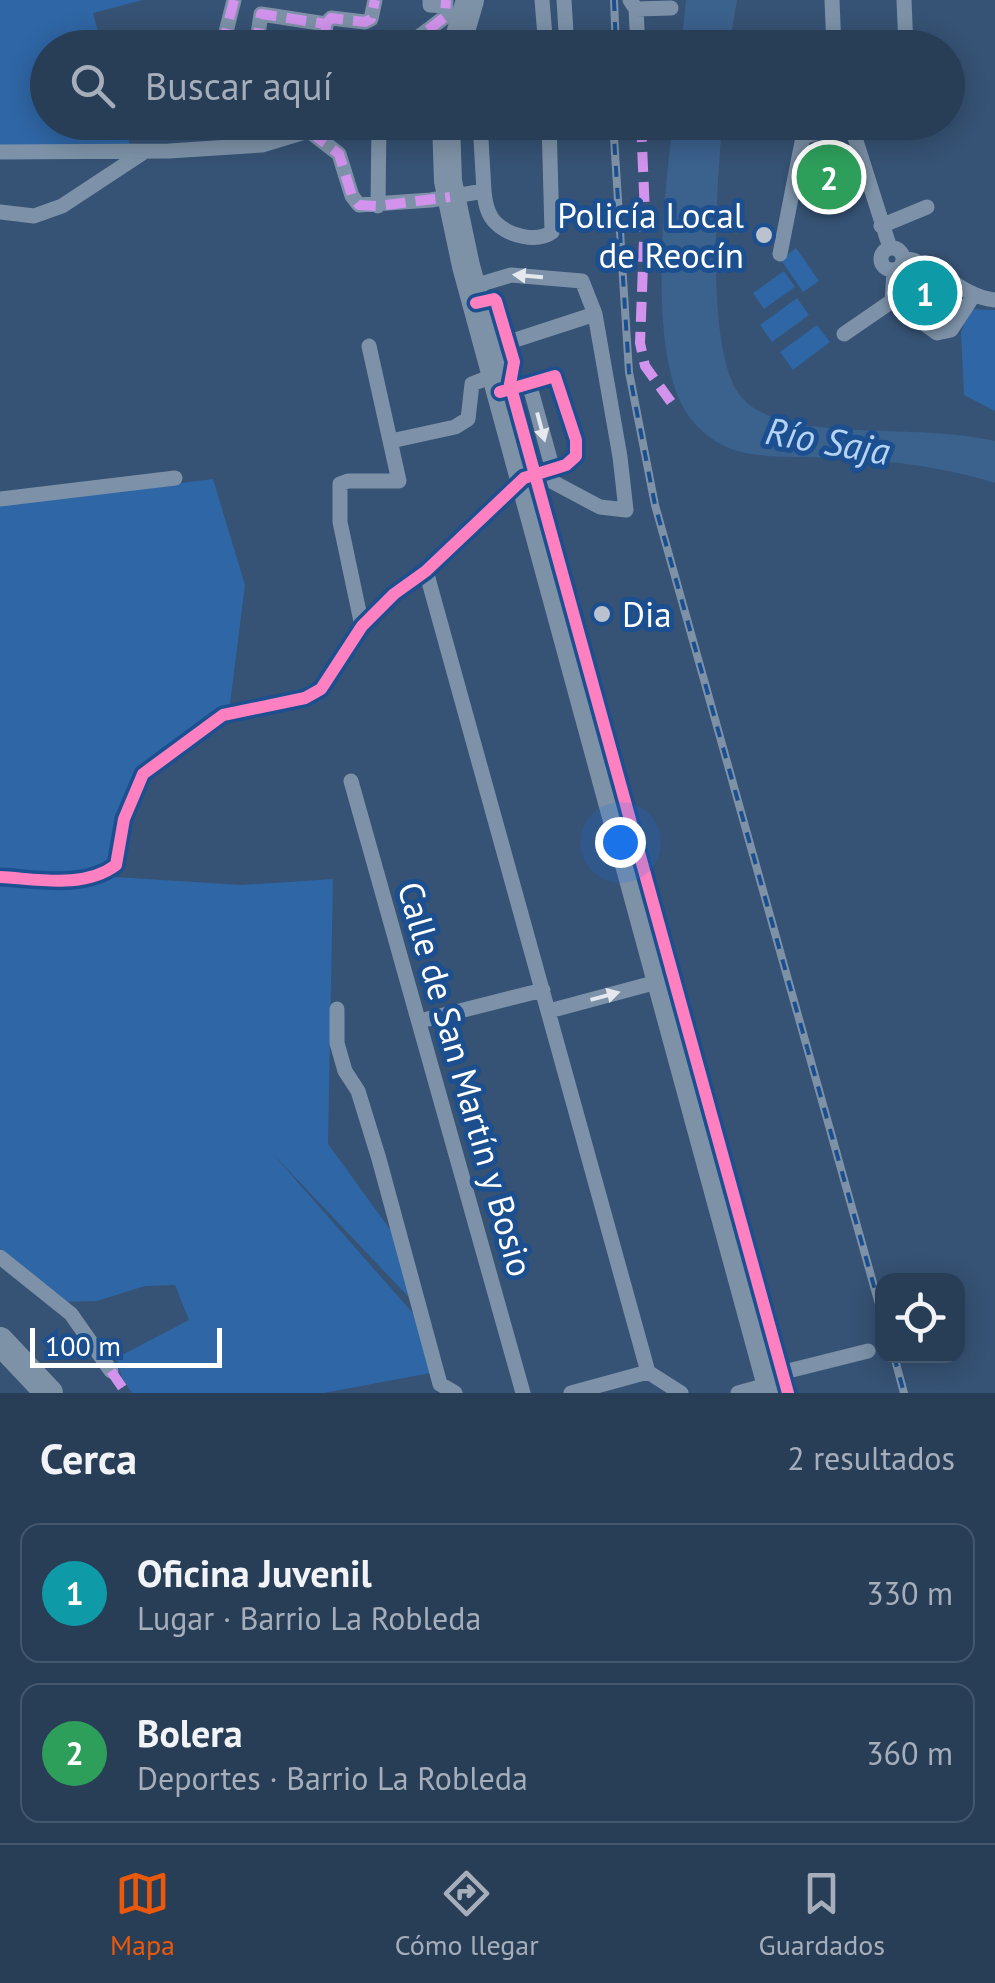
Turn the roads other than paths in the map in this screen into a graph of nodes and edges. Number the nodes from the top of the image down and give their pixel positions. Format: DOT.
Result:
graph roads {
  1 [pos="234,0"];
  2 [pos="376,0"];
  3 [pos="542,0"];
  4 [pos="564,0"];
  5 [pos="832,0"];
  6 [pos="904,0"];
  7 [pos="448,2"];
  8 [pos="633,5"];
  9 [pos="671,8"];
  10 [pos="326,24"];
  11 [pos="226,30"];
  12 [pos="259,30"];
  13 [pos="326,30"];
  14 [pos="428,30"];
  15 [pos="453,30"];
  16 [pos="544,30"];
  17 [pos="566,30"];
  18 [pos="636,30"];
  19 [pos="833,30"];
  20 [pos="905,30"];
  21 [pos="276,140"];
  22 [pos="321,140"];
  23 [pos="379,140"];
  24 [pos="447,140"];
  25 [pos="481,140"];
  26 [pos="549,140"];
  27 [pos="800,140"];
  28 [pos="855,140"];
  29 [pos="0,152"];
  30 [pos="144,152"];
  31 [pos="484,191"];
  32 [pos="450,197"];
  33 [pos="378,206"];
  34 [pos="926,207"];
  35 [pos="0,212"];
  36 [pos="881,226"];
  37 [pos="780,254"];
  38 [pos="896,259"];
  39 [pos="471,288"];
  40 [pos="974,295"];
  41 [pos="995,300"];
  42 [pos="892,301"];
  43 [pos="595,314"];
  44 [pos="844,334"];
  45 [pos="369,346"];
  46 [pos="494,372"];
  47 [pos="529,384"];
  48 [pos="391,441"];
  49 [pos="545,472"];
  50 [pos="174,478"];
  51 [pos="0,499"];
  52 [pos="426,571"];
  53 [pos="362,626"];
  54 [pos="351,781"];
  55 [pos="0,877"];
  56 [pos="661,981"];
  57 [pos="543,990"];
  58 [pos="337,1009"];
  59 [pos="549,1011"];
  60 [pos="420,1021"];
  61 [pos="0,1257"];
  62 [pos="0,1341"];
  63 [pos="868,1351"];
  64 [pos="111,1371"];
  65 [pos="648,1372"];
  66 [pos="771,1384"];
  67 [pos="49,1393"];
  68 [pos="455,1393"];
  69 [pos="522,1393"];
  70 [pos="570,1393"];
  71 [pos="681,1393"];
  72 [pos="738,1393"];
  1 -- 11 [label="street"];
  2 -- 10 [label="street"];
  3 -- 16 [label="street"];
  4 -- 17 [label="street"];
  5 -- 19 [label="street"];
  6 -- 20 [label="street"];
  7 -- 14 [label="street"];
  7 -- 15 [label="highway"];
  8 -- 9 [label="street"];
  8 -- 18 [label="street"];
  10 -- 12 [label="street"];
  10 -- 13 [label="street"];
  21 -- 30 [label="street"];
  22 -- 33 [label="street"];
  23 -- 33 [label="street"];
  24 -- 32 [label="highway"];
  25 -- 31 [label="street"];
  26 -- 31 [label="street"];
  27 -- 37 [label="street"];
  28 -- 36 [label="street"];
  29 -- 30 [label="street"];
  30 -- 35 [label="street"];
  31 -- 32 [label="street"];
  32 -- 33 [label="street"];
  32 -- 39 [label="highway"];
  34 -- 36 [label="street"];
  36 -- 38 [label="street"];
  38 -- 40 [label="street"];
  38 -- 42 [label="street"];
  43 -- 39 [label="street, one-way"];
  39 -- 46 [label="highway"];
  40 -- 41 [label="street"];
  40 -- 42 [label="street"];
  42 -- 44 [label="street"];
  43 -- 46 [label="street"];
  43 -- 49 [label="street"];
  45 -- 48 [label="street"];
  46 -- 47 [label="street"];
  46 -- 48 [label="street"];
  46 -- 49 [label="highway"];
  47 -- 49 [label="street, one-way"];
  47 -- 49 [label="street"];
  48 -- 53 [label="street"];
  49 -- 52 [label="street"];
  49 -- 56 [label="highway"];
  50 -- 51 [label="street"];
  52 -- 53 [label="street"];
  52 -- 57 [label="street"];
  53 -- 55 [label="street"];
  54 -- 60 [label="street, Calle de San Martín y Bosio"];
  59 -- 56 [label="street, one-way"];
  56 -- 66 [label="highway"];
  57 -- 59 [label="street"];
  57 -- 60 [label="street"];
  58 -- 68 [label="street"];
  59 -- 65 [label="street"];
  60 -- 69 [label="street, Calle de San Martín y Bosio"];
  61 -- 64 [label="street"];
  62 -- 67 [label="highway"];
  63 -- 66 [label="street"];
  65 -- 70 [label="street"];
  65 -- 71 [label="street"];
  66 -- 72 [label="street"];
}
